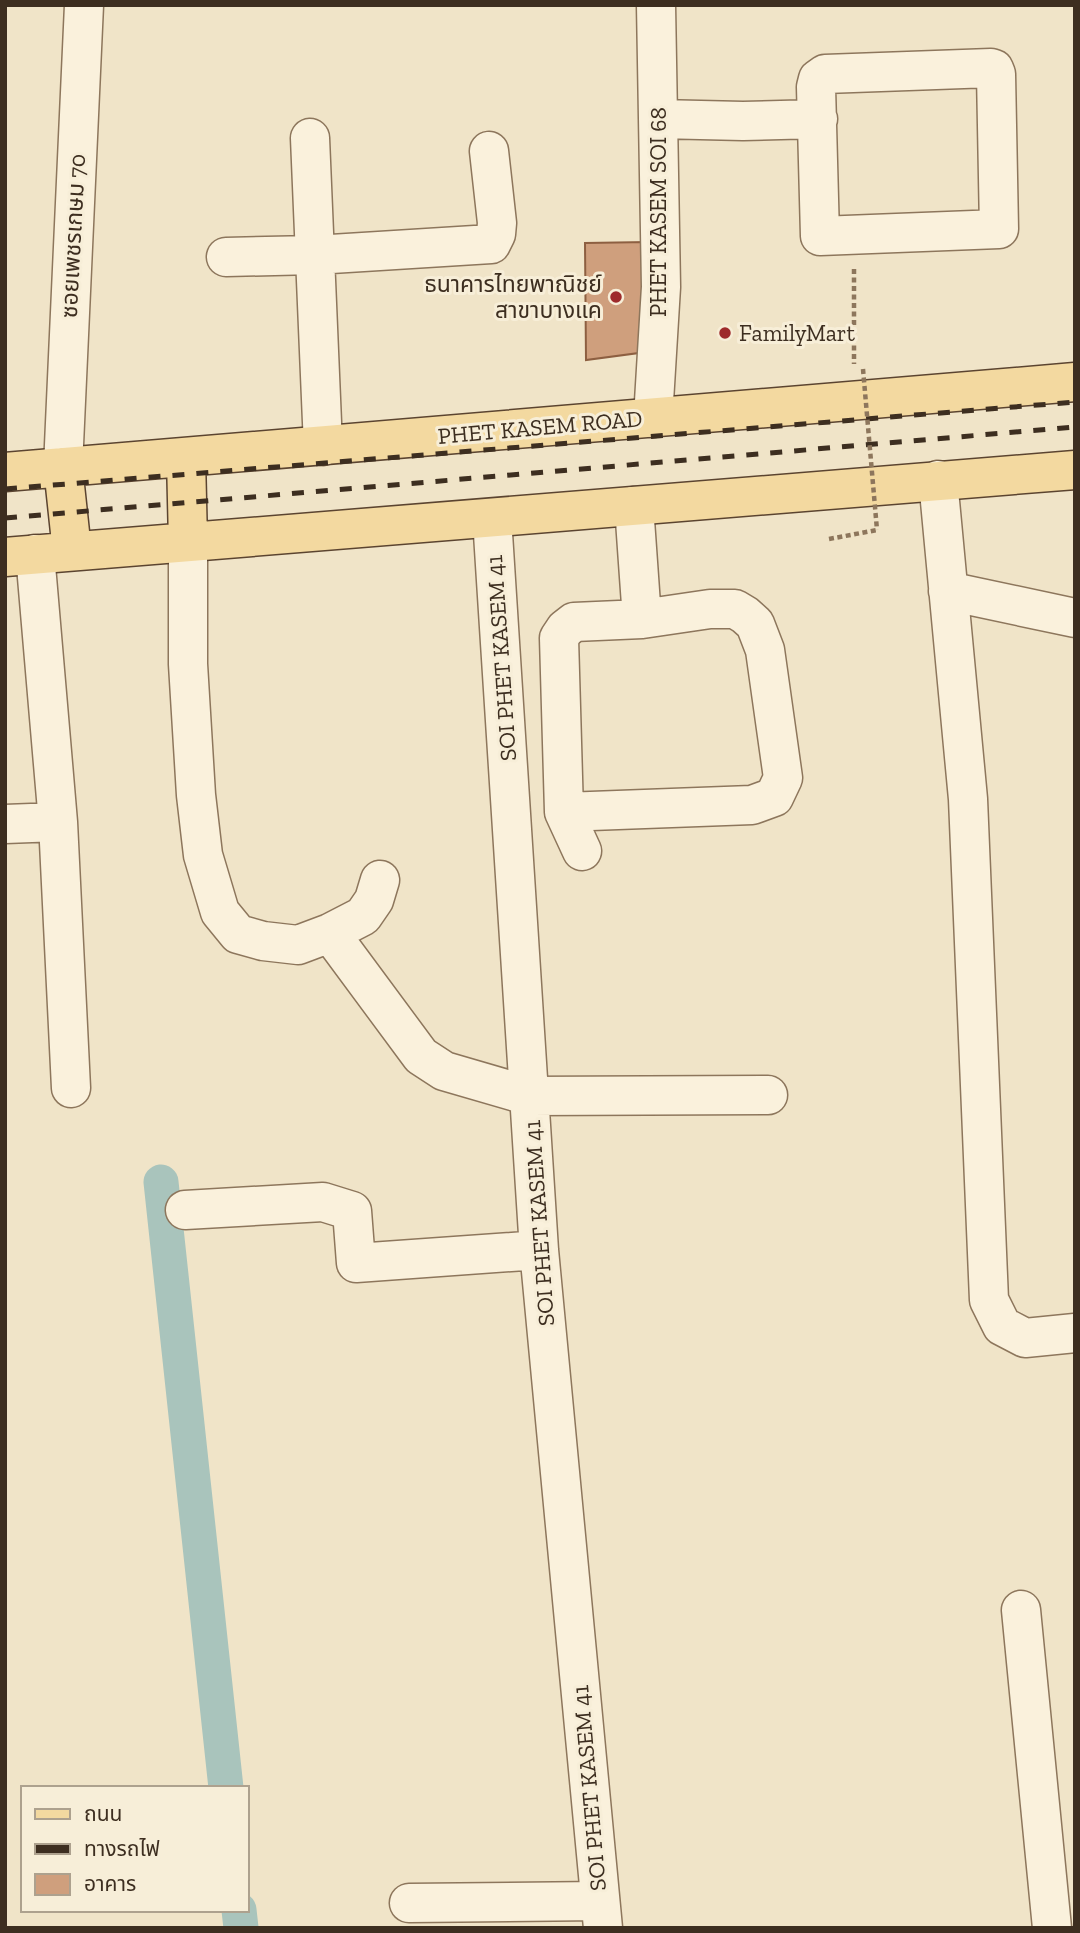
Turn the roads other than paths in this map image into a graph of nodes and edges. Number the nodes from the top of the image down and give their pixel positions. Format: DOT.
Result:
graph roads {
  1 [pos="84,5"];
  2 [pos="656,5"];
  3 [pos="658,119"];
  4 [pos="818,119"];
  5 [pos="310,138"];
  6 [pos="489,151"];
  7 [pos="315,255"];
  8 [pos="226,257"];
  9 [pos="1075,382"];
  10 [pos="653,418"];
  11 [pos="323,446"];
  12 [pos="186,458"];
  13 [pos="63,467"];
  14 [pos="1075,470"];
  15 [pos="5,472"];
  16 [pos="938,480"];
  17 [pos="634,506"];
  18 [pos="492,517"];
  19 [pos="188,542"];
  20 [pos="38,554"];
  21 [pos="948,591"];
  22 [pos="1075,618"];
  23 [pos="642,619"];
  24 [pos="564,812"];
  25 [pos="58,822"];
  26 [pos="5,824"];
  27 [pos="582,851"];
  28 [pos="380,880"];
  29 [pos="330,933"];
  30 [pos="71,1088"];
  31 [pos="768,1095"];
  32 [pos="530,1096"];
  33 [pos="185,1210"];
  34 [pos="539,1250"];
  35 [pos="1075,1333"];
  36 [pos="1021,1610"];
  37 [pos="410,1903"];
  38 [pos="601,1914"];
  39 [pos="1043,1927"];
  1 -- 13 [label="street, ซอยเพชรเกษม 70"];
  2 -- 3 [label="street, PHET KASEM SOI 68"];
  3 -- 4 [label="street"];
  3 -- 10 [label="street, PHET KASEM SOI 68"];
  4 -- 4 [label="street"];
  5 -- 7 [label="street"];
  6 -- 7 [label="street"];
  7 -- 8 [label="street"];
  7 -- 11 [label="street"];
  9 -- 10 [label="main road, PHET KASEM ROAD"];
  10 -- 11 [label="main road, PHET KASEM ROAD"];
  11 -- 12 [label="main road, PHET KASEM ROAD"];
  12 -- 13 [label="main road, PHET KASEM ROAD"];
  12 -- 19 [label="main road"];
  13 -- 15 [label="main road, PHET KASEM ROAD"];
  13 -- 20 [label="main road"];
  14 -- 16 [label="main road"];
  16 -- 17 [label="main road"];
  16 -- 21 [label="street"];
  17 -- 18 [label="main road"];
  17 -- 23 [label="street"];
  18 -- 19 [label="main road"];
  18 -- 32 [label="street, SOI PHET KASEM 41"];
  19 -- 20 [label="main road"];
  19 -- 29 [label="street"];
  20 -- 25 [label="street"];
  21 -- 22 [label="street"];
  21 -- 35 [label="street"];
  23 -- 24 [label="street"];
  23 -- 24 [label="street"];
  24 -- 27 [label="street"];
  25 -- 26 [label="street"];
  25 -- 30 [label="street"];
  28 -- 29 [label="street"];
  29 -- 32 [label="street"];
  31 -- 32 [label="street"];
  32 -- 34 [label="street, SOI PHET KASEM 41"];
  33 -- 34 [label="street"];
  34 -- 38 [label="street, SOI PHET KASEM 41"];
  36 -- 39 [label="street"];
  37 -- 38 [label="street"];
}
